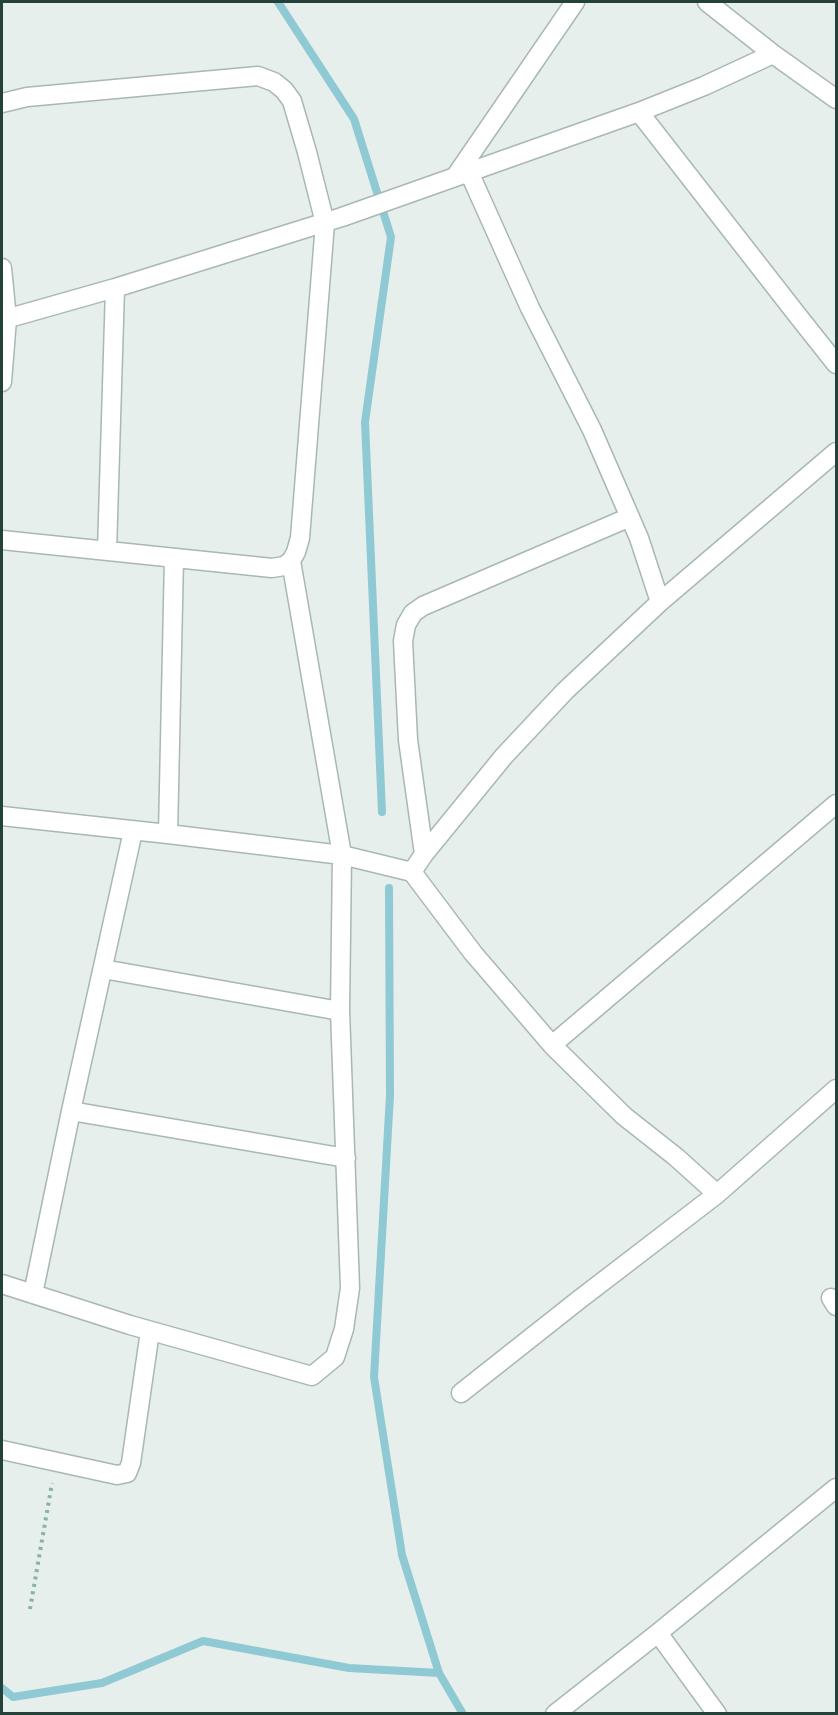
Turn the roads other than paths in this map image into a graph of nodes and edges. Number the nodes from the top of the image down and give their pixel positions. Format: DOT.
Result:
graph roads {
  1 [pos="575,2"];
  2 [pos="707,2"];
  3 [pos="773,54"];
  4 [pos="837,99"];
  5 [pos="2,103"];
  6 [pos="639,112"];
  7 [pos="462,175"];
  8 [pos="325,223"];
  9 [pos="2,268"];
  10 [pos="115,288"];
  11 [pos="4,319"];
  12 [pos="837,364"];
  13 [pos="2,382"];
  14 [pos="837,452"];
  15 [pos="630,517"];
  16 [pos="2,540"];
  17 [pos="107,551"];
  18 [pos="174,558"];
  19 [pos="291,561"];
  20 [pos="660,602"];
  21 [pos="837,804"];
  22 [pos="2,816"];
  23 [pos="133,831"];
  24 [pos="168,834"];
  25 [pos="424,854"];
  26 [pos="342,855"];
  27 [pos="412,872"];
  28 [pos="103,969"];
  29 [pos="340,1011"];
  30 [pos="552,1046"];
  31 [pos="837,1089"];
  32 [pos="70,1111"];
  33 [pos="346,1158"];
  34 [pos="717,1194"];
  35 [pos="2,1284"];
  36 [pos="33,1294"];
  37 [pos="150,1331"];
  38 [pos="460,1393"];
  39 [pos="2,1450"];
  40 [pos="837,1488"];
  41 [pos="658,1634"];
  42 [pos="555,1713"];
  43 [pos="717,1713"];
  1 -- 7 [label="street"];
  2 -- 3 [label="street"];
  3 -- 4 [label="street"];
  3 -- 6 [label="street"];
  5 -- 8 [label="street"];
  6 -- 7 [label="street"];
  6 -- 12 [label="street"];
  7 -- 8 [label="street"];
  7 -- 15 [label="street"];
  8 -- 10 [label="street"];
  8 -- 19 [label="street"];
  9 -- 11 [label="street"];
  10 -- 11 [label="street"];
  10 -- 17 [label="street"];
  11 -- 13 [label="street"];
  14 -- 20 [label="street"];
  15 -- 20 [label="street"];
  15 -- 25 [label="street"];
  16 -- 17 [label="street"];
  17 -- 18 [label="street"];
  18 -- 19 [label="street"];
  18 -- 24 [label="street"];
  19 -- 26 [label="street"];
  20 -- 25 [label="street"];
  21 -- 30 [label="street"];
  22 -- 23 [label="street"];
  23 -- 24 [label="street"];
  23 -- 28 [label="street"];
  24 -- 26 [label="street"];
  25 -- 27 [label="street"];
  26 -- 27 [label="street"];
  26 -- 29 [label="street"];
  27 -- 30 [label="street"];
  28 -- 29 [label="street"];
  28 -- 32 [label="street"];
  29 -- 33 [label="street"];
  30 -- 34 [label="street"];
  31 -- 34 [label="street"];
  32 -- 33 [label="street"];
  32 -- 36 [label="street"];
  33 -- 37 [label="street"];
  34 -- 38 [label="street"];
  35 -- 36 [label="street"];
  36 -- 37 [label="street"];
  37 -- 39 [label="street"];
  40 -- 41 [label="street"];
  41 -- 42 [label="street"];
  41 -- 43 [label="street"];
}
